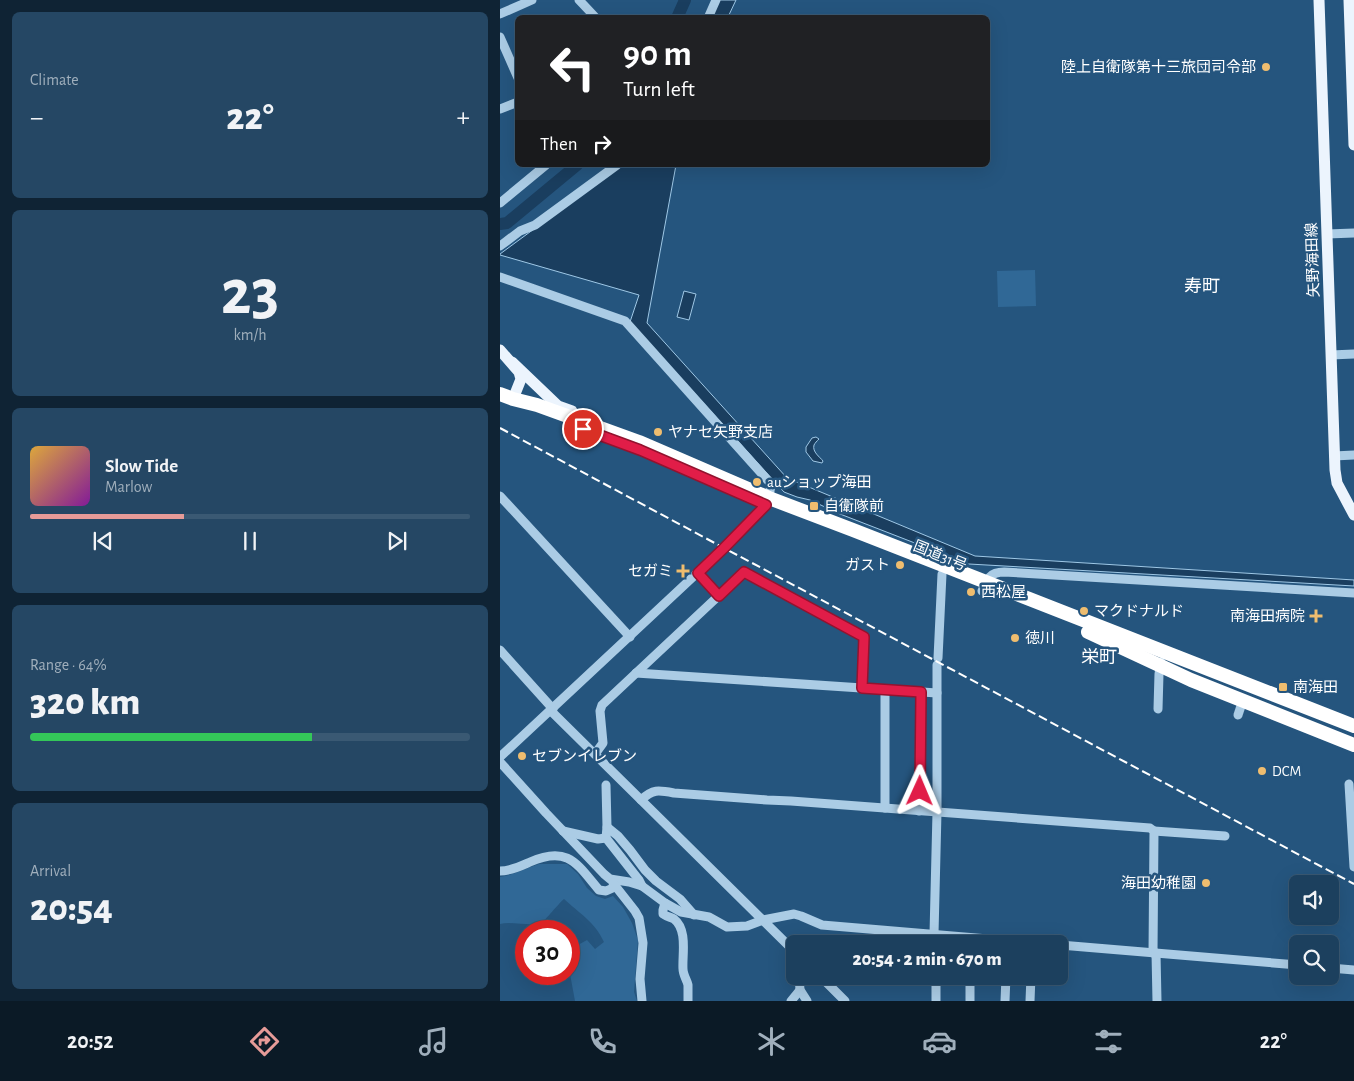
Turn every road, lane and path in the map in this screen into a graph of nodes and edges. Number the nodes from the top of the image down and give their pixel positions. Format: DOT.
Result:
graph roads {
  1 [pos="532,0"];
  2 [pos="579,0"];
  3 [pos="716,0"];
  4 [pos="1319,0"];
  5 [pos="1349,0"];
  6 [pos="500,14"];
  7 [pos="593,15"];
  8 [pos="709,15"];
  9 [pos="500,37"];
  10 [pos="515,71"];
  11 [pos="515,103"];
  12 [pos="500,109"];
  13 [pos="1354,146"];
  14 [pos="544,167"];
  15 [pos="613,167"];
  16 [pos="500,202"];
  17 [pos="1354,233"];
  18 [pos="1327,234"];
  19 [pos="500,246"];
  20 [pos="500,277"];
  21 [pos="500,350"];
  22 [pos="1354,354"];
  23 [pos="1331,355"];
  24 [pos="512,362"];
  25 [pos="506,397"];
  26 [pos="639,442"];
  27 [pos="1354,455"];
  28 [pos="1334,456"];
  29 [pos="500,496"];
  30 [pos="767,501"];
  31 [pos="1354,515"];
  32 [pos="1013,572"];
  33 [pos="698,573"];
  34 [pos="942,574"];
  35 [pos="984,586"];
  36 [pos="1008,591"];
  37 [pos="1354,593"];
  38 [pos="719,596"];
  39 [pos="630,637"];
  40 [pos="500,650"];
  41 [pos="1162,660"];
  42 [pos="636,672"];
  43 [pos="862,688"];
  44 [pos="886,690"];
  45 [pos="921,692"];
  46 [pos="937,693"];
  47 [pos="1243,700"];
  48 [pos="1158,709"];
  49 [pos="552,710"];
  50 [pos="1238,715"];
  51 [pos="1354,726"];
  52 [pos="1354,737"];
  53 [pos="1354,744"];
  54 [pos="595,754"];
  55 [pos="500,757"];
  56 [pos="500,762"];
  57 [pos="1349,784"];
  58 [pos="606,785"];
  59 [pos="641,800"];
  60 [pos="885,808"];
  61 [pos="919,811"];
  62 [pos="937,812"];
  63 [pos="607,828"];
  64 [pos="1154,830"];
  65 [pos="562,831"];
  66 [pos="1225,836"];
  67 [pos="606,838"];
  68 [pos="1354,867"];
  69 [pos="500,871"];
  70 [pos="610,878"];
  71 [pos="642,886"];
  72 [pos="615,887"];
  73 [pos="665,903"];
  74 [pos="694,915"];
  75 [pos="763,920"];
  76 [pos="910,935"];
  77 [pos="936,935"];
  78 [pos="786,943"];
  79 [pos="1068,946"];
  80 [pos="1155,953"];
  81 [pos="1289,964"];
  82 [pos="1339,969"];
  83 [pos="1354,970"];
  84 [pos="800,985"];
  85 [pos="829,985"];
  86 [pos="936,985"];
  87 [pos="970,985"];
  88 [pos="1006,985"];
  89 [pos="1031,985"];
  90 [pos="800,990"];
  91 [pos="642,1001"];
  92 [pos="688,1001"];
  93 [pos="791,1001"];
  94 [pos="807,1001"];
  95 [pos="845,1001"];
  96 [pos="936,1001"];
  97 [pos="970,1001"];
  98 [pos="1005,1001"];
  99 [pos="1030,1001"];
  100 [pos="1157,1001"];
  1 -- 6 [label="street"];
  2 -- 7 [label="street"];
  3 -- 8 [label="street"];
  4 -- 18 [label="main road, 矢野海田線"];
  5 -- 13 [label="main road"];
  9 -- 10 [label="street"];
  11 -- 12 [label="street"];
  14 -- 16 [label="street"];
  15 -- 19 [label="street"];
  17 -- 18 [label="street"];
  18 -- 23 [label="main road, 矢野海田線"];
  20 -- 30 [label="street"];
  21 -- 24 [label="main road"];
  22 -- 23 [label="street"];
  23 -- 28 [label="main road, 矢野海田線"];
  24 -- 25 [label="main road"];
  24 -- 26 [label="main road"];
  25 -- 26 [label="highway, 国道31号"];
  25 -- 30 [label="highway, 国道31号"];
  26 -- 30 [label="highway, 国道31号"];
  27 -- 28 [label="street"];
  28 -- 31 [label="main road, 矢野海田線"];
  29 -- 39 [label="street"];
  30 -- 33 [label="street"];
  30 -- 34 [label="highway, 国道31号"];
  30 -- 35 [label="highway, 国道31号"];
  32 -- 35 [label="street"];
  32 -- 36 [label="street"];
  32 -- 37 [label="street"];
  33 -- 38 [label="street"];
  33 -- 39 [label="street"];
  34 -- 35 [label="highway, 国道31号"];
  34 -- 46 [label="street"];
  35 -- 36 [label="highway, 国道31号"];
  35 -- 41 [label="highway, 国道31号"];
  36 -- 41 [label="highway, 国道31号"];
  38 -- 42 [label="street"];
  38 -- 43 [label="street"];
  39 -- 49 [label="street"];
  40 -- 49 [label="street"];
  41 -- 47 [label="highway, 国道31号"];
  41 -- 48 [label="street"];
  41 -- 51 [label="highway, 国道31号"];
  41 -- 52 [label="highway"];
  42 -- 43 [label="street"];
  42 -- 54 [label="street"];
  43 -- 44 [label="street"];
  44 -- 45 [label="street"];
  44 -- 60 [label="street"];
  45 -- 46 [label="street"];
  45 -- 61 [label="street"];
  46 -- 62 [label="street"];
  47 -- 50 [label="street"];
  47 -- 53 [label="highway, 国道31号"];
  49 -- 54 [label="street"];
  49 -- 55 [label="street"];
  54 -- 59 [label="street"];
  56 -- 65 [label="street"];
  57 -- 68 [label="street"];
  58 -- 63 [label="street"];
  59 -- 60 [label="street"];
  59 -- 75 [label="street"];
  60 -- 61 [label="street"];
  61 -- 62 [label="street"];
  62 -- 64 [label="street"];
  62 -- 77 [label="street"];
  63 -- 67 [label="street"];
  63 -- 74 [label="street"];
  64 -- 66 [label="street"];
  64 -- 80 [label="street"];
  65 -- 67 [label="street"];
  65 -- 70 [label="street"];
  67 -- 71 [label="street"];
  69 -- 72 [label="street"];
  70 -- 71 [label="street"];
  70 -- 72 [label="street"];
  71 -- 73 [label="street"];
  72 -- 91 [label="street"];
  73 -- 74 [label="street"];
  73 -- 92 [label="street"];
  74 -- 75 [label="street"];
  75 -- 76 [label="street"];
  75 -- 78 [label="street"];
  79 -- 80 [label="street"];
  80 -- 81 [label="street"];
  80 -- 100 [label="street"];
  82 -- 83 [label="street"];
  84 -- 90 [label="street"];
  85 -- 95 [label="street"];
  86 -- 96 [label="street"];
  87 -- 97 [label="street"];
  88 -- 98 [label="street"];
  89 -- 99 [label="street"];
  90 -- 93 [label="street"];
  90 -- 94 [label="street"];
}
